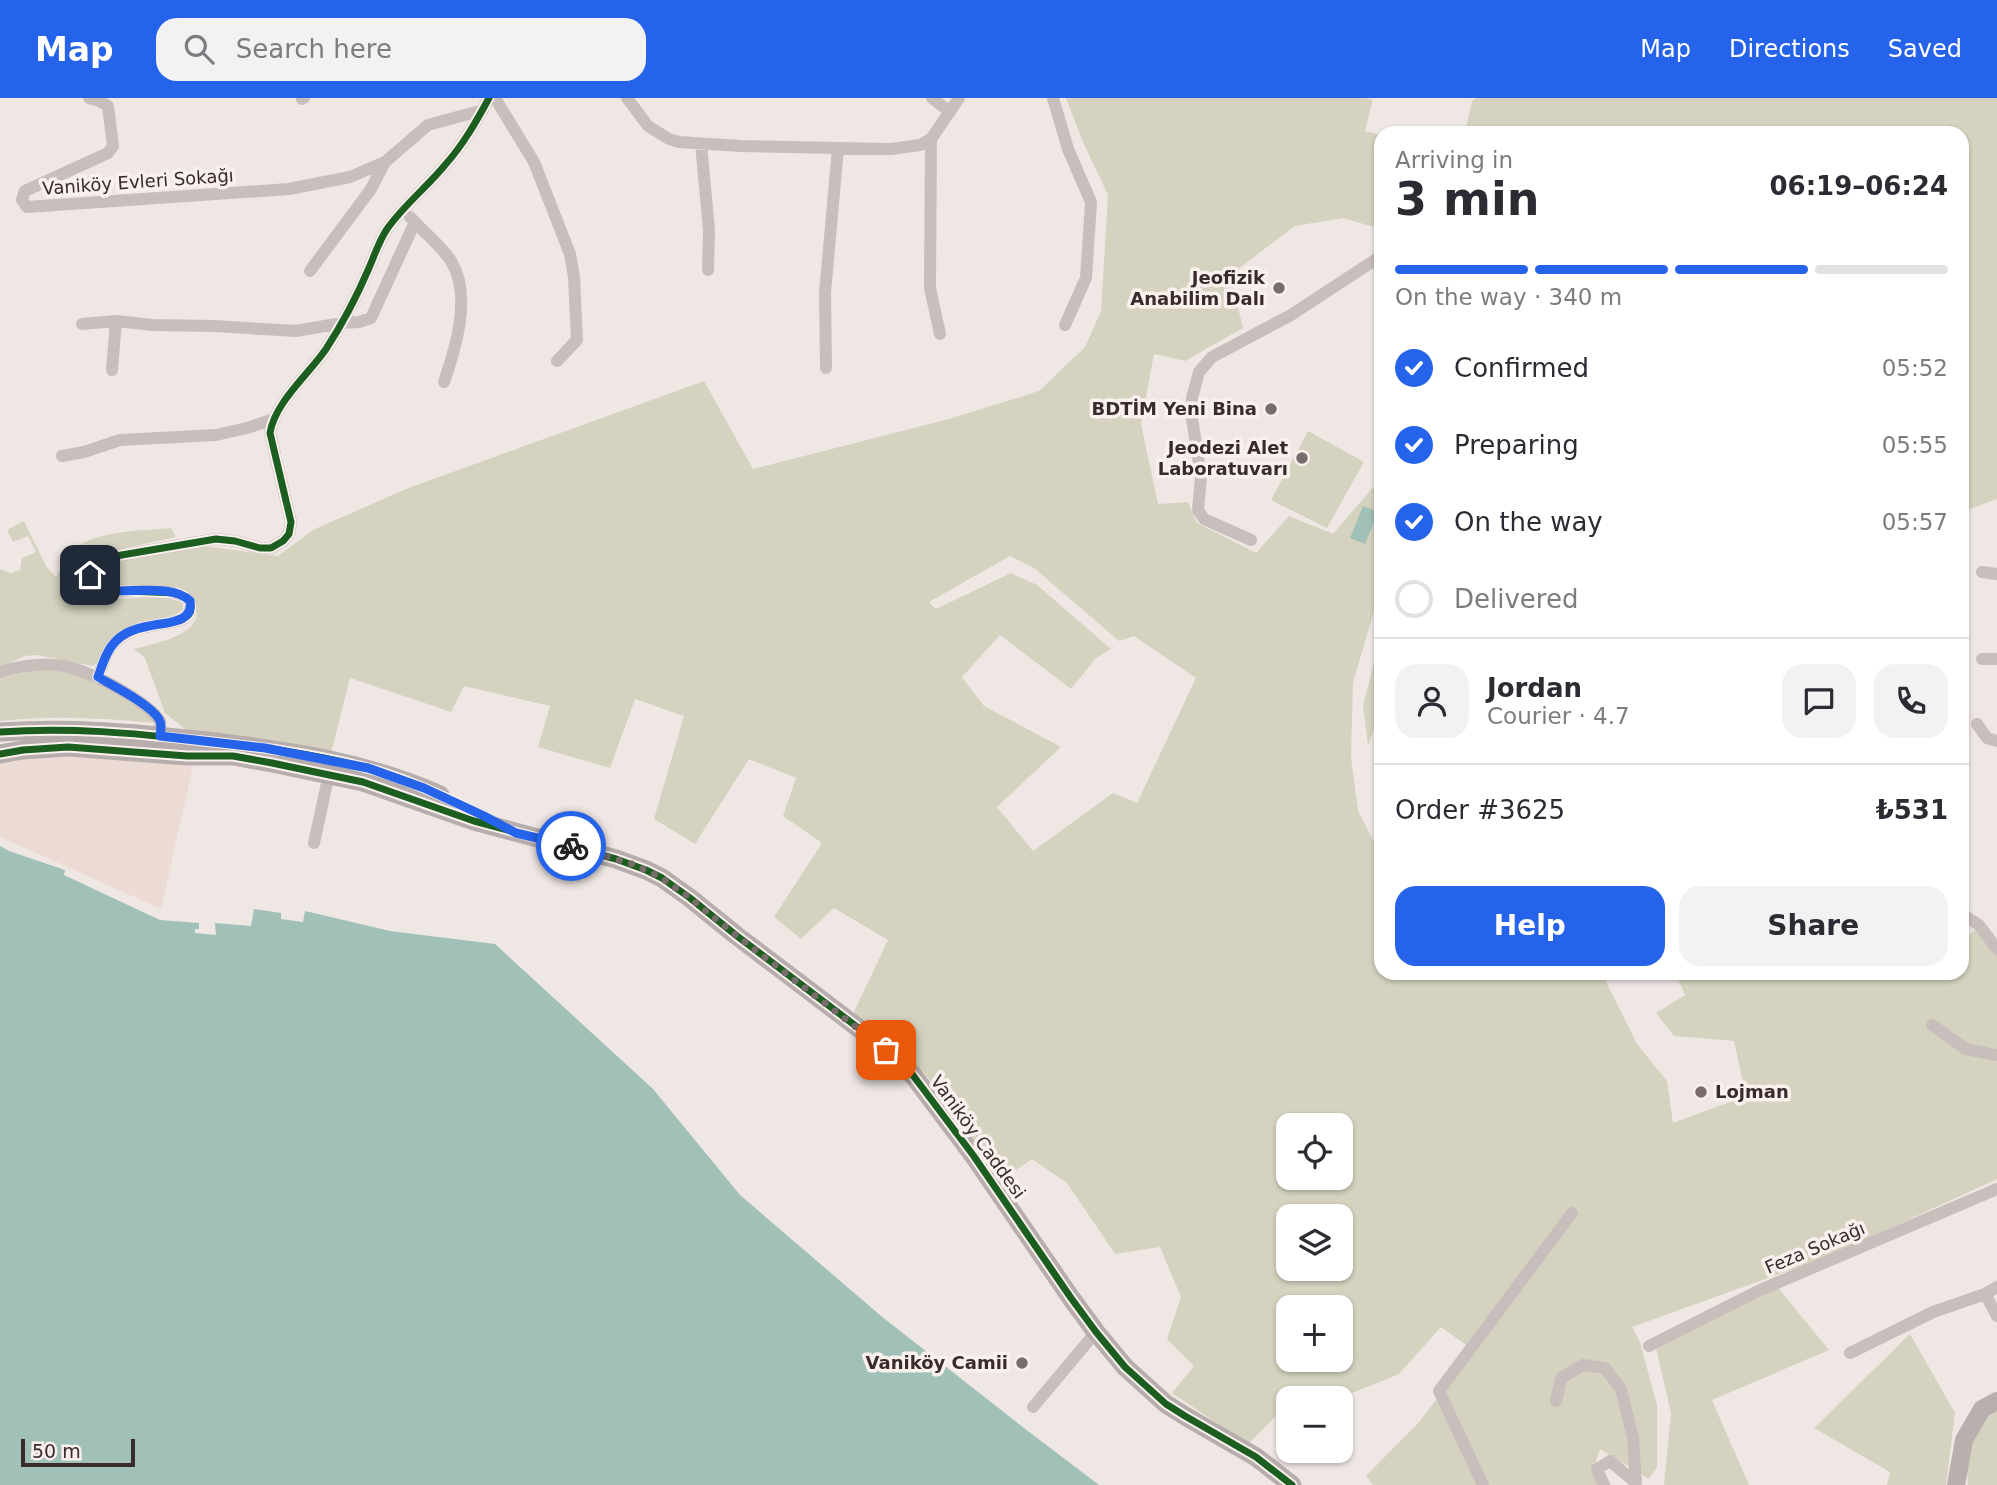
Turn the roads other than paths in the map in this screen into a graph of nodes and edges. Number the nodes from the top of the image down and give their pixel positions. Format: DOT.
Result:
graph roads {
  1 [pos="89,98"];
  2 [pos="495,98"];
  3 [pos="627,98"];
  4 [pos="932,98"];
  5 [pos="959,98"];
  6 [pos="1053,98"];
  7 [pos="486,104"];
  8 [pos="950,111"];
  9 [pos="930,139"];
  10 [pos="701,144"];
  11 [pos="838,148"];
  12 [pos="385,162"];
  13 [pos="404,209"];
  14 [pos="415,222"];
  15 [pos="1374,261"];
  16 [pos="708,270"];
  17 [pos="310,271"];
  18 [pos="116,321"];
  19 [pos="342,323"];
  20 [pos="82,324"];
  21 [pos="1065,325"];
  22 [pos="940,334"];
  23 [pos="557,361"];
  24 [pos="826,368"];
  25 [pos="112,370"];
  26 [pos="444,382"];
  27 [pos="274,419"];
  28 [pos="62,456"];
  29 [pos="1251,540"];
  30 [pos="1982,572"];
  31 [pos="1997,574"];
  32 [pos="1982,659"];
  33 [pos="1997,659"];
  34 [pos="0,671"];
  35 [pos="98,677"];
  36 [pos="1977,724"];
  37 [pos="0,732"];
  38 [pos="160,737"];
  39 [pos="186,739"];
  40 [pos="1997,741"];
  41 [pos="0,754"];
  42 [pos="211,755"];
  43 [pos="329,774"];
  44 [pos="516,833"];
  45 [pos="314,842"];
  46 [pos="1969,919"];
  47 [pos="1997,949"];
  48 [pos="1932,1025"];
  49 [pos="1997,1055"];
  50 [pos="1997,1189"];
  51 [pos="1572,1213"];
  52 [pos="1991,1291"];
  53 [pos="1997,1317"];
  54 [pos="1096,1332"];
  55 [pos="1649,1346"];
  56 [pos="1850,1353"];
  57 [pos="1556,1401"];
  58 [pos="1997,1401"];
  59 [pos="1033,1407"];
  60 [pos="1637,1484"];
  61 [pos="1292,1485"];
  62 [pos="1483,1485"];
  63 [pos="1604,1485"];
  64 [pos="1955,1485"];
  1 -- 12 [label="street, Vaniköy Evleri Sokağı"];
  2 -- 23 [label="street"];
  3 -- 10 [label="street"];
  4 -- 8 [label="street"];
  5 -- 8 [label="street"];
  6 -- 21 [label="street"];
  7 -- 12 [label="street, Vaniköy Evleri Sokağı"];
  7 -- 13 [label="street, Vaniköy Evleri Sokağı"];
  8 -- 9 [label="street"];
  9 -- 11 [label="street"];
  9 -- 22 [label="street"];
  10 -- 11 [label="street"];
  10 -- 16 [label="street"];
  11 -- 24 [label="street"];
  12 -- 17 [label="street, Vaniköy Evleri Sokağı"];
  13 -- 14 [label="street"];
  13 -- 19 [label="street, Vaniköy Evleri Sokağı"];
  14 -- 19 [label="street"];
  14 -- 26 [label="street"];
  15 -- 29 [label="street"];
  18 -- 19 [label="street"];
  18 -- 20 [label="street"];
  18 -- 25 [label="street"];
  19 -- 27 [label="street, Vaniköy Evleri Sokağı"];
  27 -- 28 [label="street"];
  27 -- 35 [label="street"];
  30 -- 31 [label="street"];
  32 -- 33 [label="street"];
  34 -- 35 [label="street"];
  35 -- 38 [label="street"];
  36 -- 40 [label="street"];
  37 -- 38 [label="main road, Vaniköy Caddesi"];
  38 -- 39 [label="main road, Vaniköy Caddesi"];
  38 -- 41 [label="main road, Vaniköy Caddesi"];
  38 -- 42 [label="main road, Vaniköy Caddesi"];
  39 -- 42 [label="street"];
  39 -- 44 [label="main road, Vaniköy Caddesi"];
  42 -- 43 [label="main road, Vaniköy Caddesi"];
  43 -- 44 [label="main road, Vaniköy Caddesi"];
  43 -- 45 [label="street"];
  44 -- 54 [label="main road, Vaniköy Caddesi"];
  46 -- 47 [label="street"];
  48 -- 49 [label="street"];
  50 -- 55 [label="street, Feza Sokağı"];
  51 -- 62 [label="street"];
  52 -- 53 [label="street"];
  52 -- 56 [label="street"];
  54 -- 59 [label="street"];
  54 -- 61 [label="main road, Vaniköy Caddesi"];
  57 -- 60 [label="street"];
  58 -- 64 [label="street"];
  60 -- 63 [label="street"];
}
